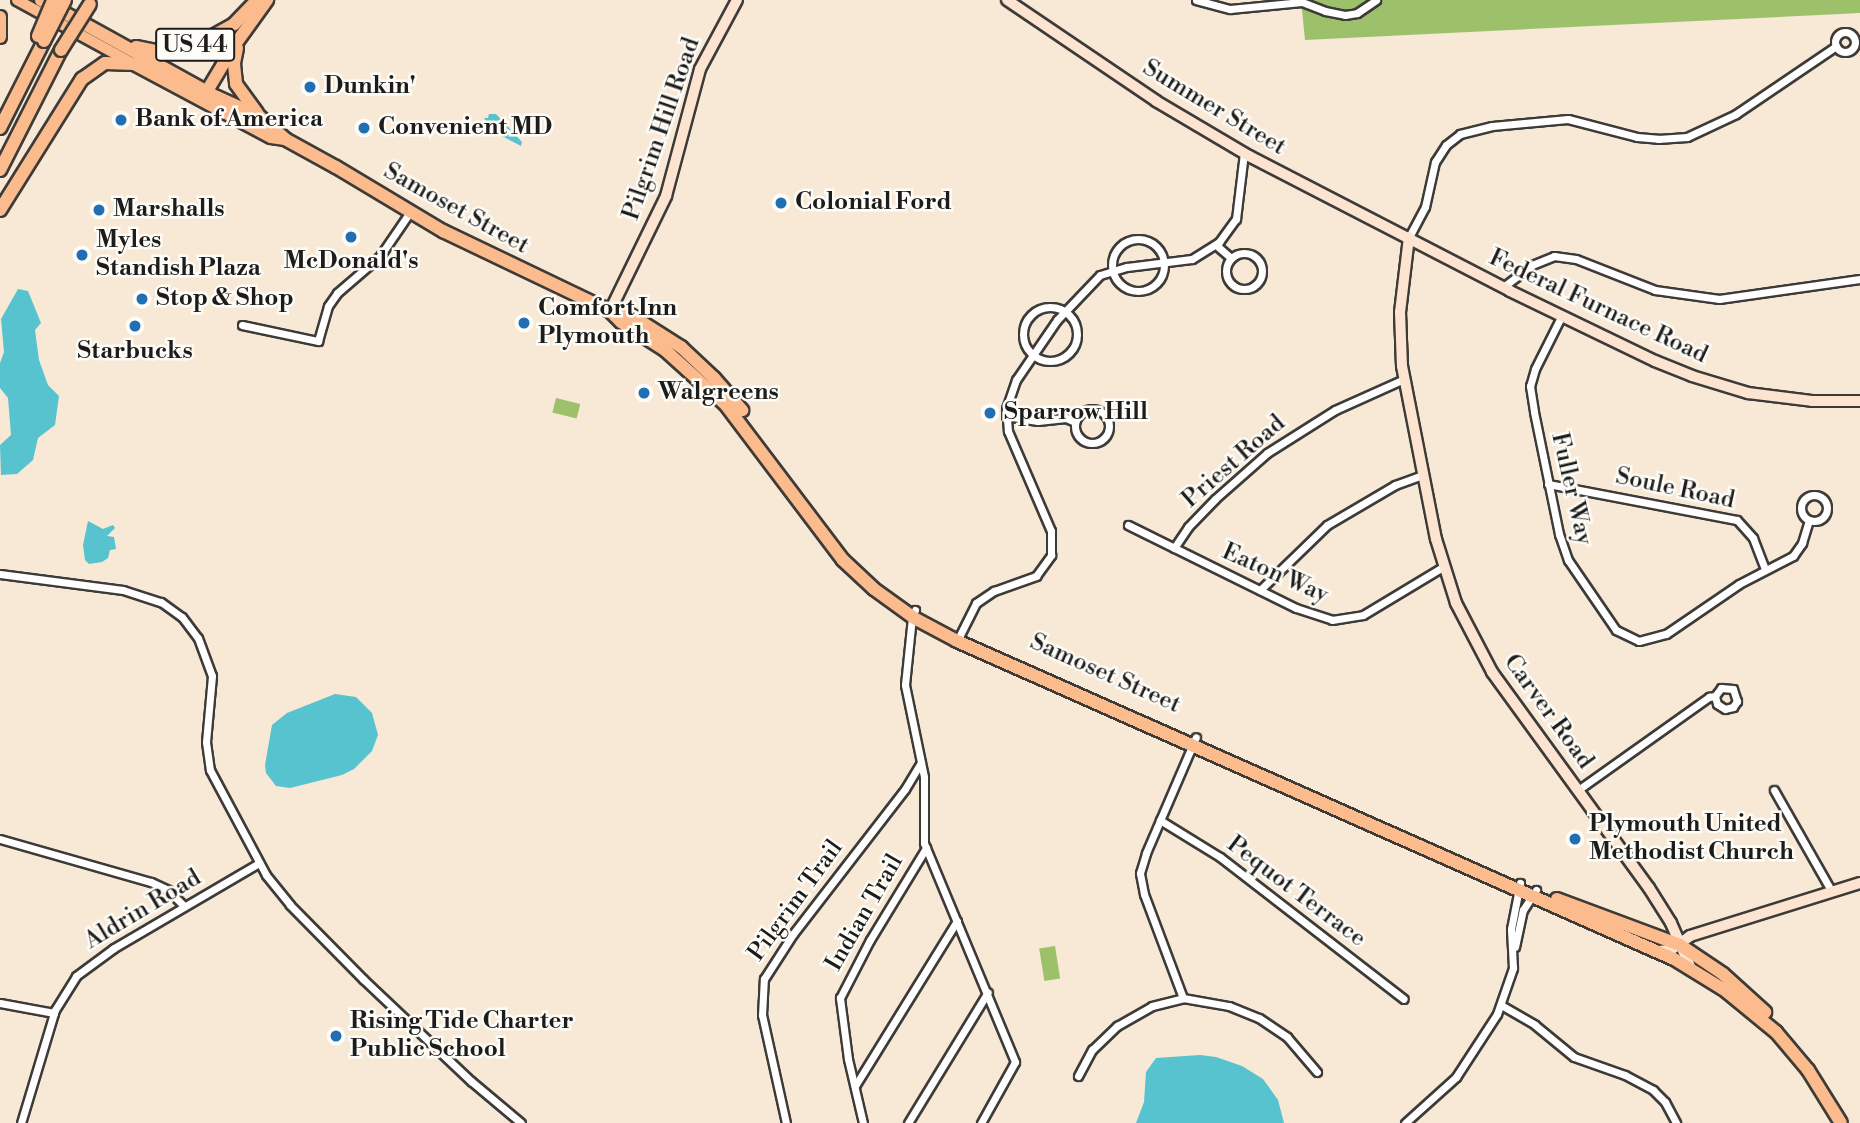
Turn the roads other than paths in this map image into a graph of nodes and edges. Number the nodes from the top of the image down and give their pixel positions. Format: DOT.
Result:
graph roads {
  1 [pos="17,0"];
  2 [pos="41,0"];
  3 [pos="53,0"];
  4 [pos="65,0"];
  5 [pos="257,0"];
  6 [pos="267,0"];
  7 [pos="737,0"];
  8 [pos="1007,0"];
  9 [pos="1196,0"];
  10 [pos="1376,0"];
  11 [pos="88,2"];
  12 [pos="0,17"];
  13 [pos="242,36"];
  14 [pos="0,37"];
  15 [pos="41,38"];
  16 [pos="118,43"];
  17 [pos="1836,46"];
  18 [pos="134,64"];
  19 [pos="204,95"];
  20 [pos="259,116"];
  21 [pos="0,128"];
  22 [pos="285,139"];
  23 [pos="1244,153"];
  24 [pos="0,170"];
  25 [pos="0,210"];
  26 [pos="410,212"];
  27 [pos="1409,237"];
  28 [pos="1216,245"];
  29 [pos="1231,258"];
  30 [pos="1164,263"];
  31 [pos="1113,271"];
  32 [pos="1860,279"];
  33 [pos="1503,287"];
  34 [pos="610,311"];
  35 [pos="1065,311"];
  36 [pos="1562,315"];
  37 [pos="242,326"];
  38 [pos="1032,355"];
  39 [pos="1404,379"];
  40 [pos="1860,401"];
  41 [pos="1006,416"];
  42 [pos="1075,422"];
  43 [pos="1423,475"];
  44 [pos="1548,484"];
  45 [pos="1809,520"];
  46 [pos="1128,525"];
  47 [pos="1174,548"];
  48 [pos="1443,567"];
  49 [pos="1765,569"];
  50 [pos="0,574"];
  51 [pos="1259,590"];
  52 [pos="914,613"];
  53 [pos="959,637"];
  54 [pos="1715,696"];
  55 [pos="1194,740"];
  56 [pos="921,761"];
  57 [pos="1578,790"];
  58 [pos="1774,790"];
  59 [pos="1160,820"];
  60 [pos="0,839"];
  61 [pos="926,848"];
  62 [pos="259,863"];
  63 [pos="1860,883"];
  64 [pos="1526,890"];
  65 [pos="1832,892"];
  66 [pos="184,906"];
  67 [pos="957,921"];
  68 [pos="1680,945"];
  69 [pos="1658,951"];
  70 [pos="1513,958"];
  71 [pos="1691,969"];
  72 [pos="988,992"];
  73 [pos="1184,998"];
  74 [pos="1404,999"];
  75 [pos="0,1003"];
  76 [pos="1501,1005"];
  77 [pos="54,1013"];
  78 [pos="1317,1072"];
  79 [pos="1078,1076"];
  80 [pos="855,1086"];
  81 [pos="22,1123"];
  82 [pos="521,1123"];
  83 [pos="786,1123"];
  84 [pos="863,1123"];
  85 [pos="908,1123"];
  86 [pos="981,1123"];
  87 [pos="1405,1123"];
  88 [pos="1676,1123"];
  89 [pos="1841,1123"];
  90 [pos="1850,1123"];
  1 -- 18 [label="main road, Samoset Street"];
  2 -- 16 [label="highway, Samoset Street / US 44"];
  3 -- 15 [label="highway, bridge"];
  4 -- 15 [label="highway, bridge"];
  5 -- 16 [label="highway, US 44"];
  6 -- 13 [label="highway"];
  7 -- 34 [label="main road, Pilgrim Hill Road"];
  8 -- 23 [label="main road, Summer Street"];
  9 -- 10 [label="street"];
  11 -- 24 [label="highway, bridge"];
  12 -- 14 [label="highway"];
  13 -- 19 [label="highway"];
  13 -- 20 [label="highway"];
  15 -- 21 [label="highway"];
  16 -- 19 [label="highway, Samoset Street"];
  17 -- 27 [label="street"];
  18 -- 19 [label="highway, Samoset Street"];
  18 -- 25 [label="highway"];
  19 -- 20 [label="highway, Samoset Street"];
  19 -- 22 [label="highway, Samoset Street"];
  20 -- 22 [label="highway, Samoset Street"];
  22 -- 26 [label="highway, Samoset Street"];
  23 -- 27 [label="main road, Summer Street"];
  23 -- 28 [label="street"];
  26 -- 34 [label="highway, Samoset Street"];
  26 -- 37 [label="street"];
  27 -- 33 [label="main road, Federal Furnace Road"];
  27 -- 39 [label="main road, Carver Road"];
  28 -- 29 [label="street"];
  28 -- 30 [label="street"];
  29 -- 29 [label="street"];
  30 -- 31 [label="street"];
  30 -- 31 [label="street"];
  30 -- 31 [label="street"];
  31 -- 35 [label="street"];
  32 -- 33 [label="street"];
  33 -- 36 [label="main road, Federal Furnace Road"];
  34 -- 52 [label="highway, Samoset Street"];
  35 -- 38 [label="street"];
  35 -- 38 [label="street"];
  35 -- 38 [label="street"];
  36 -- 40 [label="main road, Federal Furnace Road"];
  36 -- 44 [label="street, Fuller Way"];
  38 -- 41 [label="street"];
  39 -- 43 [label="main road, Carver Road"];
  39 -- 47 [label="street, Priest Road"];
  41 -- 42 [label="street"];
  41 -- 53 [label="street"];
  42 -- 42 [label="street"];
  43 -- 48 [label="main road, Carver Road"];
  43 -- 51 [label="street"];
  44 -- 49 [label="street, Soule Road"];
  44 -- 49 [label="street, Fuller Way"];
  45 -- 49 [label="street, Fuller Way"];
  46 -- 47 [label="street, Eaton Way"];
  47 -- 51 [label="street, Eaton Way"];
  48 -- 51 [label="street, Eaton Way"];
  48 -- 57 [label="main road, Carver Road"];
  50 -- 62 [label="street"];
  52 -- 53 [label="highway, Samoset Street"];
  52 -- 56 [label="street"];
  53 -- 55 [label="highway, Samoset Street"];
  54 -- 57 [label="street"];
  55 -- 59 [label="street"];
  55 -- 64 [label="highway, Samoset Street"];
  56 -- 61 [label="street"];
  56 -- 83 [label="street, Pilgrim Trail"];
  57 -- 68 [label="main road, Carver Road"];
  58 -- 65 [label="street"];
  59 -- 73 [label="street"];
  59 -- 74 [label="street, Pequot Terrace"];
  60 -- 66 [label="street"];
  61 -- 67 [label="street"];
  61 -- 80 [label="street, Indian Trail"];
  62 -- 66 [label="street, Aldrin Road"];
  62 -- 82 [label="street"];
  63 -- 65 [label="main road"];
  64 -- 68 [label="highway, Samoset Street"];
  64 -- 69 [label="highway, Samoset Street"];
  64 -- 70 [label="street"];
  64 -- 70 [label="street"];
  65 -- 68 [label="main road"];
  66 -- 77 [label="street, Aldrin Road"];
  67 -- 72 [label="street"];
  67 -- 80 [label="street"];
  68 -- 69 [label="main road"];
  68 -- 71 [label="main road"];
  68 -- 90 [label="highway, Carver Road"];
  69 -- 71 [label="highway"];
  70 -- 76 [label="street"];
  71 -- 89 [label="highway"];
  72 -- 85 [label="street"];
  72 -- 86 [label="street"];
  73 -- 78 [label="street"];
  73 -- 79 [label="street"];
  75 -- 77 [label="street"];
  76 -- 87 [label="street"];
  76 -- 88 [label="street"];
  77 -- 81 [label="street, Aldrin Road"];
  80 -- 84 [label="street, Indian Trail"];
}
